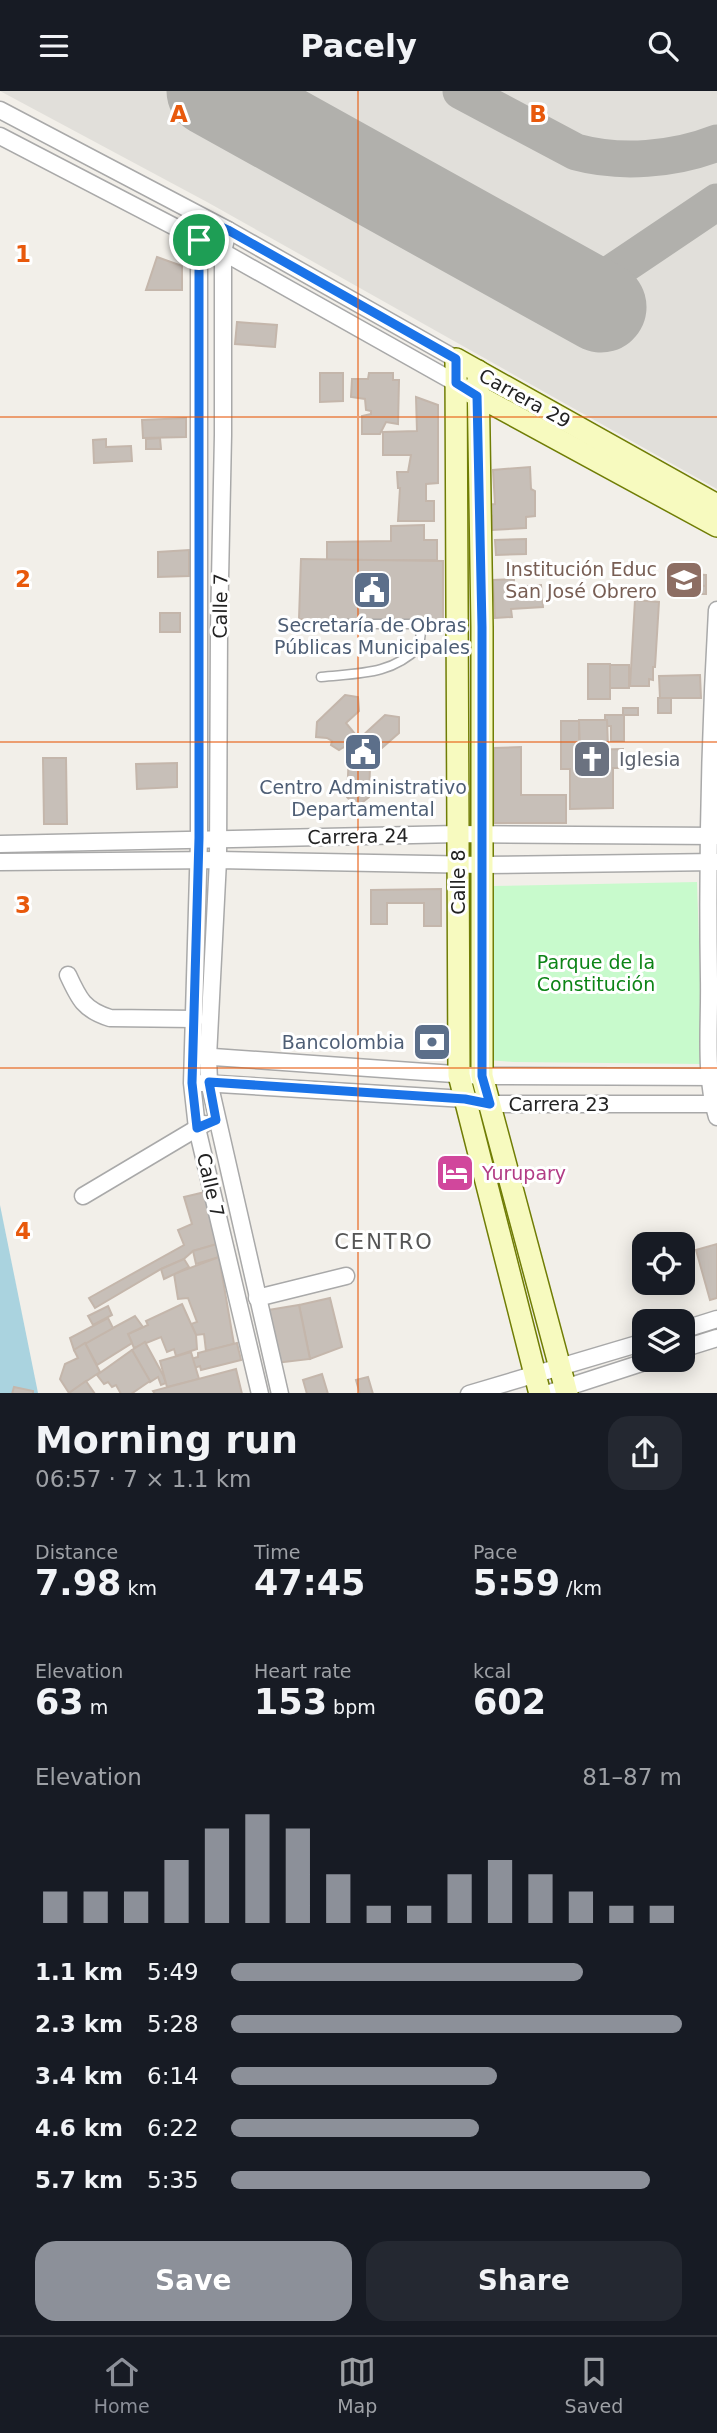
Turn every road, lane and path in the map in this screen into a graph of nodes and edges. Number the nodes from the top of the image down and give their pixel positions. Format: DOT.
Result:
graph roads {
  1 [pos="0,110"];
  2 [pos="0,136"];
  3 [pos="202,218"];
  4 [pos="228,230"];
  5 [pos="199,240"];
  6 [pos="223,252"];
  7 [pos="456,359"];
  8 [pos="478,371"];
  9 [pos="456,383"];
  10 [pos="477,396"];
  11 [pos="200,433"];
  12 [pos="223,435"];
  13 [pos="717,505"];
  14 [pos="717,526"];
  15 [pos="717,610"];
  16 [pos="333,624"];
  17 [pos="422,624"];
  18 [pos="482,627"];
  19 [pos="200,628"];
  20 [pos="219,628"];
  21 [pos="457,628"];
  22 [pos="321,677"];
  23 [pos="714,717"];
  24 [pos="458,834"];
  25 [pos="482,834"];
  26 [pos="713,836"];
  27 [pos="199,838"];
  28 [pos="217,839"];
  29 [pos="0,844"];
  30 [pos="198,860"];
  31 [pos="218,860"];
  32 [pos="0,862"];
  33 [pos="712,862"];
  34 [pos="458,865"];
  35 [pos="482,865"];
  36 [pos="68,975"];
  37 [pos="195,1019"];
  38 [pos="200,1056"];
  39 [pos="459,1075"];
  40 [pos="482,1076"];
  41 [pos="714,1077"];
  42 [pos="200,1082"];
  43 [pos="465,1099"];
  44 [pos="490,1104"];
  45 [pos="716,1108"];
  46 [pos="216,1120"];
  47 [pos="197,1128"];
  48 [pos="83,1196"];
  49 [pos="346,1276"];
  50 [pos="257,1298"];
  51 [pos="717,1319"];
  52 [pos="695,1326"];
  53 [pos="264,1328"];
  54 [pos="246,1332"];
  55 [pos="717,1338"];
  56 [pos="695,1345"];
  57 [pos="632,1346"];
  58 [pos="560,1367"];
  59 [pos="632,1367"];
  60 [pos="537,1384"];
  61 [pos="559,1392"];
  62 [pos="260,1393"];
  63 [pos="280,1393"];
  64 [pos="476,1393"];
  1 -- 3 [label="street, Carrera 29"];
  2 -- 5 [label="street, Carrera 29"];
  3 -- 4 [label="street, Carrera 29"];
  3 -- 5 [label="street, Calle 7"];
  4 -- 6 [label="street, Calle 7"];
  4 -- 7 [label="street, Carrera 29"];
  5 -- 6 [label="street, Carrera 29"];
  5 -- 11 [label="street, Calle 7"];
  6 -- 9 [label="street, Carrera 29"];
  6 -- 12 [label="street, Calle 7"];
  7 -- 8 [label="main road, Carrera 29"];
  7 -- 9 [label="main road, Calle 8"];
  8 -- 10 [label="main road, Calle 8"];
  8 -- 13 [label="main road, Carrera 29"];
  9 -- 10 [label="main road, Carrera 29"];
  9 -- 21 [label="main road, Calle 8"];
  10 -- 14 [label="main road, Carrera 29"];
  10 -- 18 [label="main road, Calle 8"];
  11 -- 12 [label="street"];
  11 -- 19 [label="street, Calle 7"];
  12 -- 20 [label="street, Calle 7"];
  15 -- 23 [label="street"];
  16 -- 17 [label="lane"];
  17 -- 21 [label="lane"];
  17 -- 22 [label="lane"];
  18 -- 21 [label="street"];
  18 -- 25 [label="main road, Calle 8"];
  19 -- 20 [label="street"];
  19 -- 27 [label="street, Calle 7"];
  20 -- 28 [label="street, Calle 7"];
  21 -- 24 [label="main road, Calle 8"];
  23 -- 26 [label="street"];
  24 -- 25 [label="street, Carrera 24"];
  24 -- 28 [label="street, Carrera 24"];
  24 -- 34 [label="main road, Calle 8"];
  25 -- 26 [label="street, Carrera 24"];
  25 -- 35 [label="main road, Calle 8"];
  26 -- 33 [label="street"];
  27 -- 28 [label="street, Carrera 24"];
  27 -- 29 [label="street, Carrera 24"];
  27 -- 30 [label="street, Calle 7"];
  28 -- 31 [label="street, Calle 7"];
  30 -- 31 [label="street, Carrera 24"];
  30 -- 32 [label="street, Carrera 24"];
  30 -- 37 [label="street, Calle 7"];
  31 -- 34 [label="street, Carrera 24"];
  31 -- 38 [label="street, Calle 7"];
  33 -- 35 [label="street, Carrera 24"];
  33 -- 41 [label="street"];
  34 -- 35 [label="street, Carrera 24"];
  34 -- 39 [label="main road, Calle 8"];
  35 -- 40 [label="main road, Calle 8"];
  36 -- 37 [label="street"];
  37 -- 38 [label="street, Calle 7"];
  38 -- 39 [label="street, Carrera 23"];
  38 -- 42 [label="street, Calle 7"];
  39 -- 40 [label="street, Carrera 23"];
  39 -- 43 [label="main road, Calle 8"];
  40 -- 41 [label="street, Carrera 23"];
  40 -- 44 [label="main road, Calle 8"];
  41 -- 45 [label="street"];
  42 -- 43 [label="street, Carrera 23"];
  42 -- 46 [label="street, Calle 7"];
  42 -- 47 [label="street, Calle 7"];
  43 -- 44 [label="street, Carrera 23"];
  43 -- 60 [label="main road, Calle 8"];
  44 -- 45 [label="street, Carrera 23"];
  44 -- 58 [label="main road, Calle 8"];
  46 -- 47 [label="street"];
  46 -- 50 [label="street, Calle 7"];
  47 -- 48 [label="street"];
  47 -- 54 [label="street, Calle 7"];
  49 -- 50 [label="street"];
  50 -- 53 [label="street, Calle 7"];
  51 -- 52 [label="street"];
  53 -- 54 [label="street"];
  53 -- 63 [label="street, Calle 7"];
  54 -- 62 [label="street, Calle 7"];
  55 -- 56 [label="street"];
  57 -- 58 [label="street"];
  58 -- 60 [label="street"];
  58 -- 61 [label="main road, Calle 8"];
  59 -- 61 [label="street"];
  60 -- 64 [label="street"];
}
